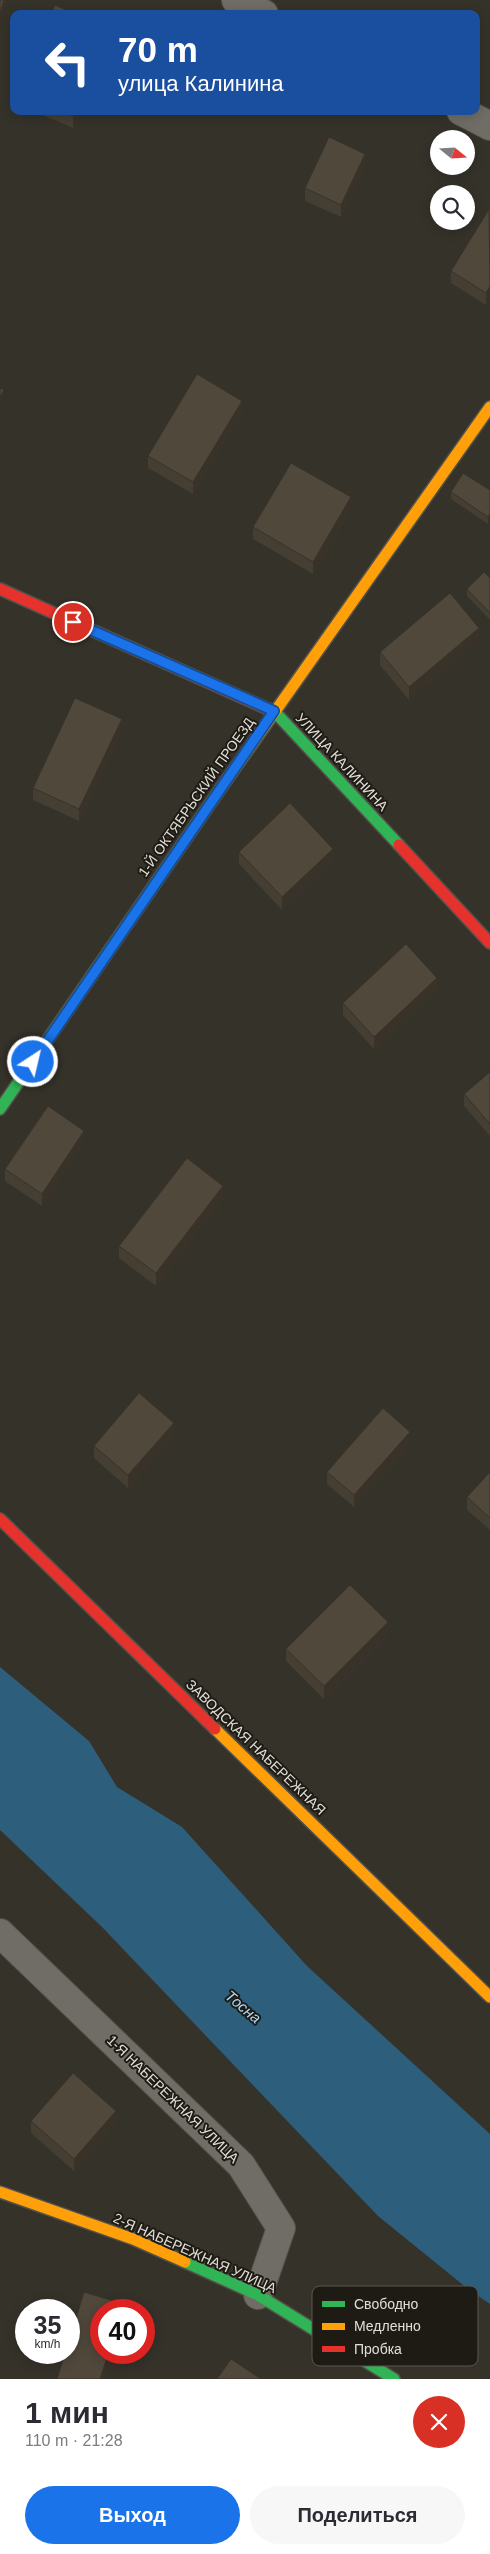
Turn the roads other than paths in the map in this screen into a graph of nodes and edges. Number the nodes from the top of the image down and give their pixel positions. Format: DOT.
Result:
graph roads {
  1 [pos="236,0"];
  2 [pos="256,10"];
  3 [pos="469,115"];
  4 [pos="490,126"];
  5 [pos="490,407"];
  6 [pos="0,589"];
  7 [pos="274,711"];
  8 [pos="490,943"];
  9 [pos="0,1109"];
  10 [pos="0,1519"];
  11 [pos="0,1933"];
  12 [pos="490,1997"];
  13 [pos="0,2192"];
  14 [pos="258,2295"];
  15 [pos="312,2328"];
  16 [pos="373,2366"];
  17 [pos="394,2379"];
  1 -- 2 [label="street"];
  3 -- 4 [label="street"];
  5 -- 7 [label="street, 1-Й ОКТЯБРЬСКИЙ ПРОЕЗД"];
  6 -- 7 [label="street, УЛИЦА КАЛИНИНА"];
  7 -- 8 [label="street, УЛИЦА КАЛИНИНА"];
  7 -- 9 [label="street, 1-Й ОКТЯБРЬСКИЙ ПРОЕЗД"];
  10 -- 12 [label="street, ЗАВОДСКАЯ НАБЕРЕЖНАЯ"];
  11 -- 14 [label="street, 1-Я НАБЕРЕЖНАЯ УЛИЦА"];
  13 -- 14 [label="street, 2-Я НАБЕРЕЖНАЯ УЛИЦА"];
  14 -- 15 [label="street, 2-Я НАБЕРЕЖНАЯ УЛИЦА"];
  16 -- 17 [label="street, 2-Я НАБЕРЕЖНАЯ УЛИЦА"];
}
